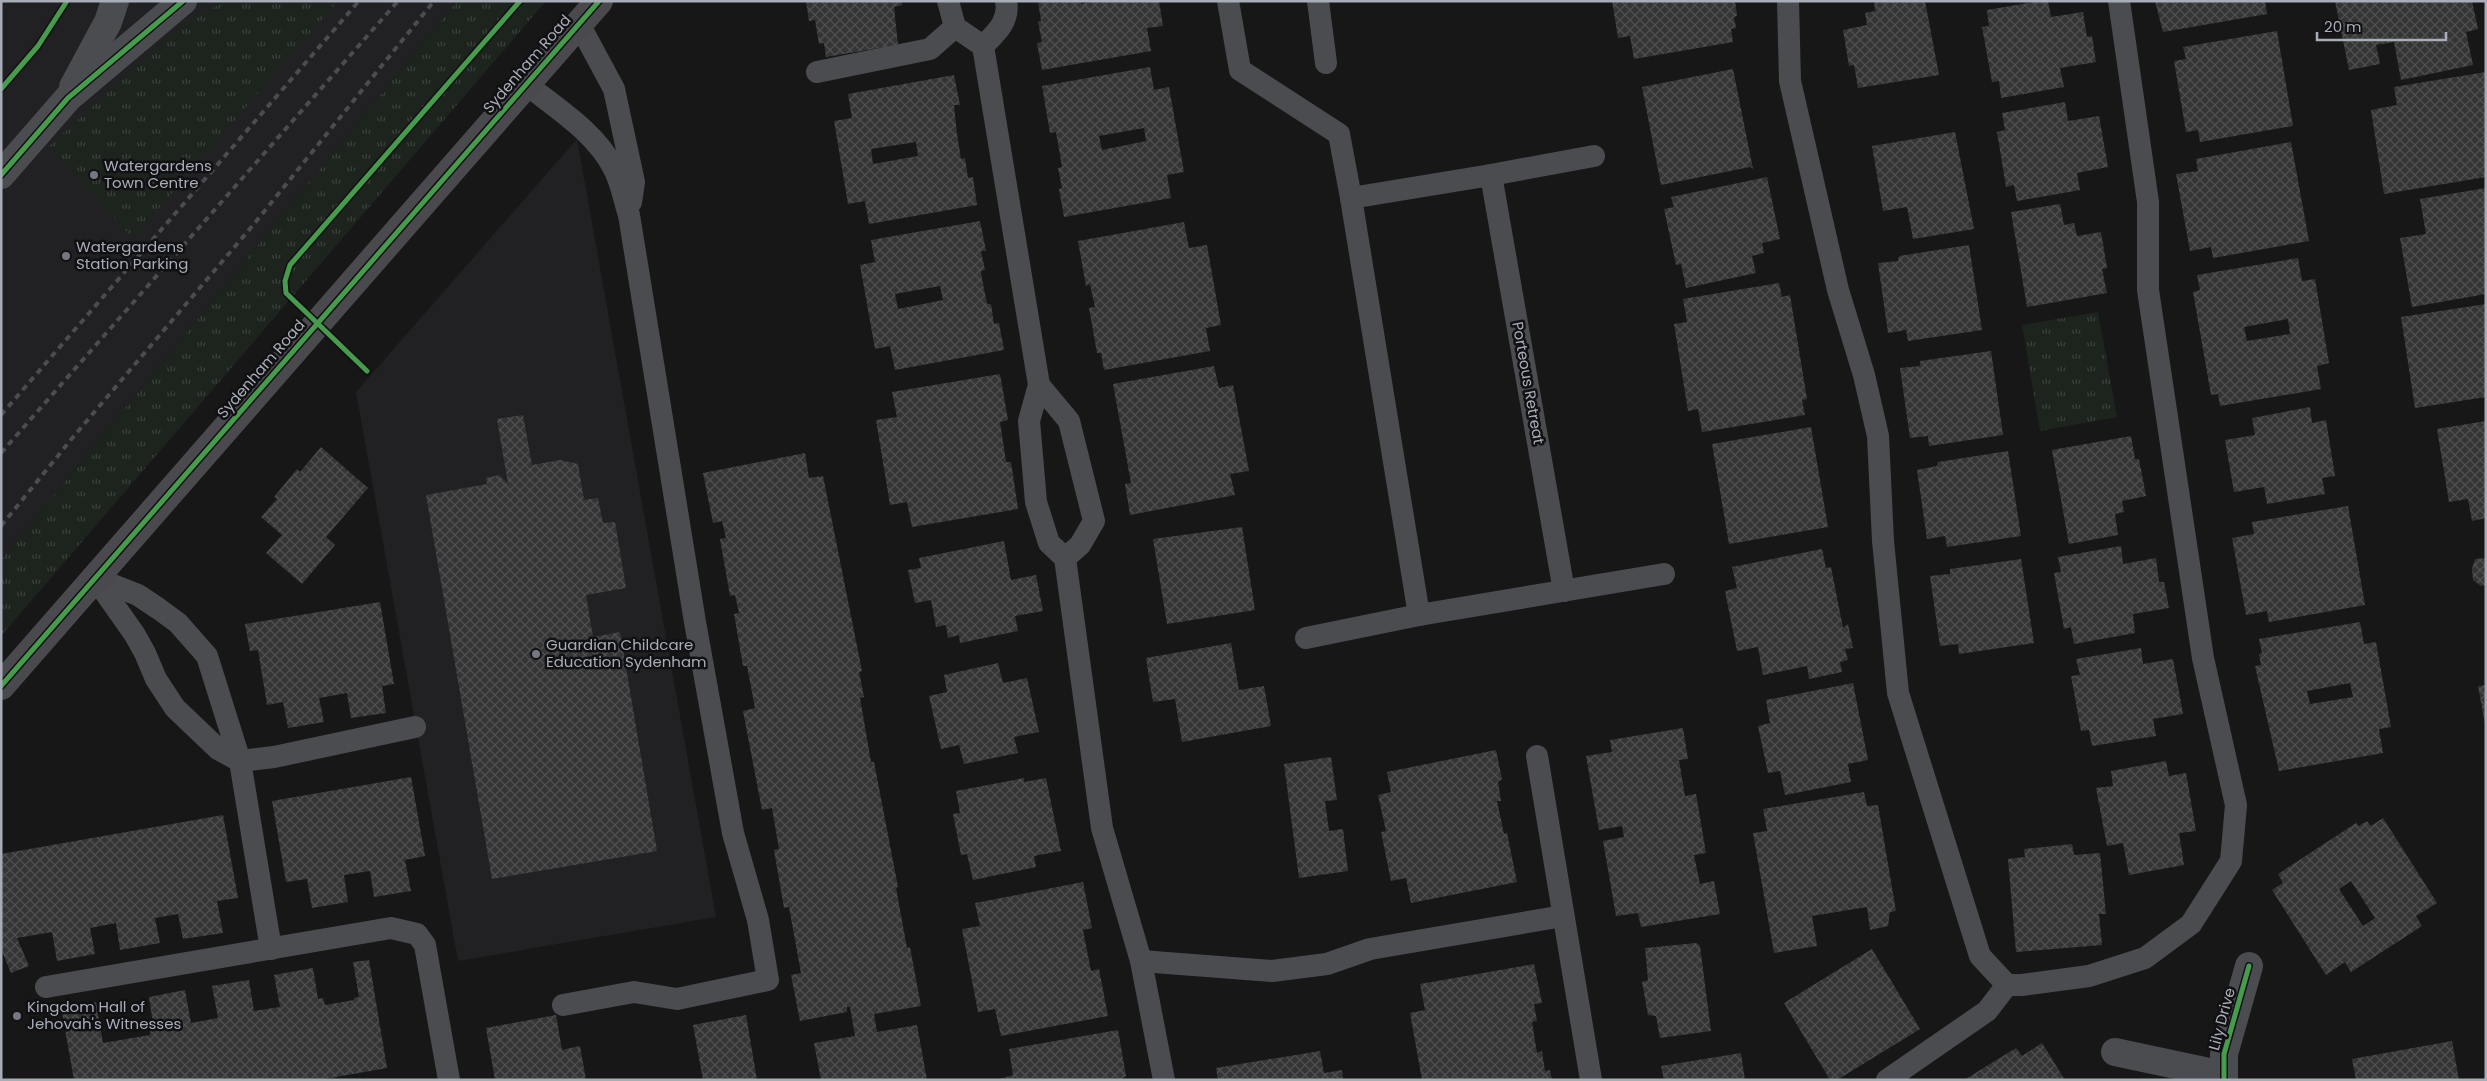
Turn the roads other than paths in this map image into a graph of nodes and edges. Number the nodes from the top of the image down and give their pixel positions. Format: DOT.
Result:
graph roads {
  1 [pos="115,1"];
  2 [pos="183,1"];
  3 [pos="599,1"];
  4 [pos="948,1"];
  5 [pos="1006,1"];
  6 [pos="1228,1"];
  7 [pos="1318,1"];
  8 [pos="1788,1"];
  9 [pos="2119,1"];
  10 [pos="579,24"];
  11 [pos="955,27"];
  12 [pos="983,46"];
  13 [pos="1326,63"];
  14 [pos="817,72"];
  15 [pos="526,84"];
  16 [pos="68,98"];
  17 [pos="1594,156"];
  18 [pos="1,175"];
  19 [pos="1491,175"];
  20 [pos="1352,198"];
  21 [pos="629,215"];
  22 [pos="1039,385"];
  23 [pos="1065,558"];
  24 [pos="1664,574"];
  25 [pos="95,578"];
  26 [pos="1564,591"];
  27 [pos="1418,615"];
  28 [pos="1306,638"];
  29 [pos="1,686"];
  30 [pos="415,727"];
  31 [pos="1537,756"];
  32 [pos="240,762"];
  33 [pos="1563,916"];
  34 [pos="271,949"];
  35 [pos="1141,961"];
  36 [pos="2249,966"];
  37 [pos="2008,984"];
  38 [pos="46,987"];
  39 [pos="563,1005"];
  40 [pos="2115,1052"];
  41 [pos="2223,1078"];
  42 [pos="449,1080"];
  43 [pos="1164,1080"];
  44 [pos="1591,1080"];
  45 [pos="1887,1080"];
  1 -- 16 [label="street"];
  2 -- 16 [label="street"];
  3 -- 10 [label="street, Sydenham Road"];
  4 -- 11 [label="lane"];
  5 -- 12 [label="lane"];
  6 -- 20 [label="lane"];
  7 -- 13 [label="lane"];
  8 -- 37 [label="lane"];
  9 -- 37 [label="lane"];
  10 -- 15 [label="street, Sydenham Road"];
  10 -- 21 [label="lane"];
  11 -- 12 [label="lane"];
  11 -- 14 [label="lane"];
  12 -- 22 [label="lane"];
  15 -- 21 [label="lane"];
  15 -- 25 [label="street, Sydenham Road"];
  16 -- 18 [label="street"];
  17 -- 19 [label="lane"];
  19 -- 20 [label="lane"];
  19 -- 26 [label="lane, Porteous Retreat"];
  20 -- 27 [label="lane"];
  21 -- 39 [label="lane"];
  22 -- 23 [label="lane"];
  22 -- 23 [label="lane"];
  23 -- 35 [label="lane"];
  24 -- 26 [label="lane"];
  25 -- 29 [label="street, Sydenham Road"];
  25 -- 32 [label="lane"];
  25 -- 32 [label="lane"];
  26 -- 27 [label="lane"];
  27 -- 28 [label="lane"];
  30 -- 32 [label="lane"];
  31 -- 33 [label="lane"];
  32 -- 34 [label="lane"];
  33 -- 35 [label="lane"];
  33 -- 44 [label="lane"];
  34 -- 38 [label="lane"];
  34 -- 42 [label="lane"];
  35 -- 43 [label="lane"];
  36 -- 41 [label="street, Lily Drive"];
  37 -- 45 [label="lane"];
  40 -- 41 [label="street, Lily Drive"];
}
